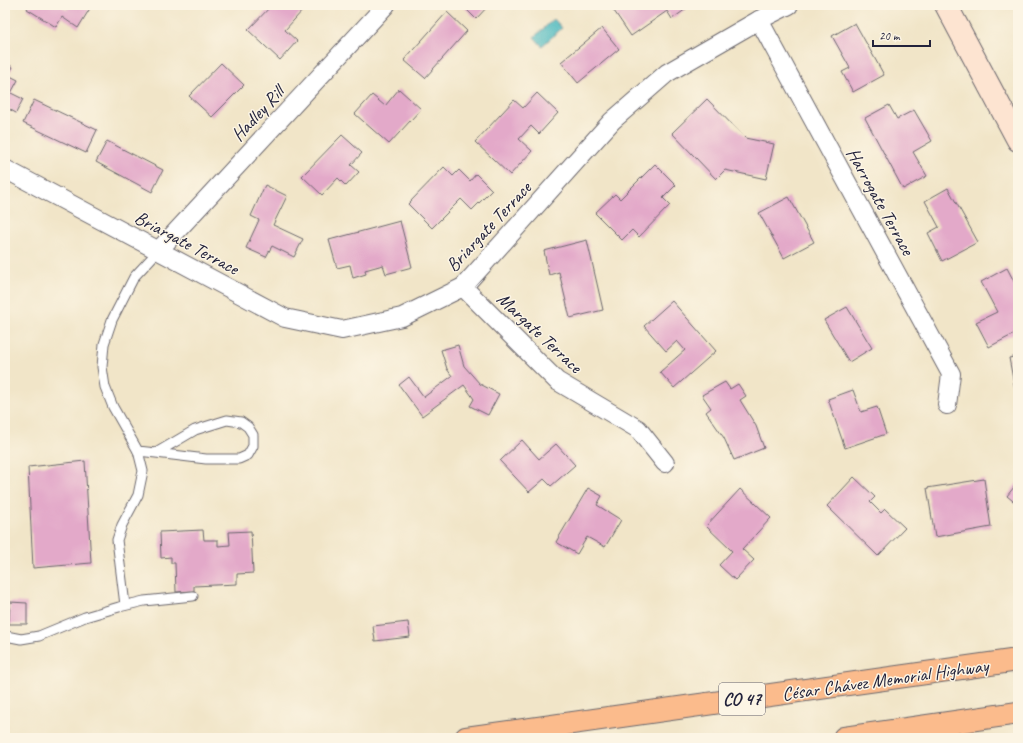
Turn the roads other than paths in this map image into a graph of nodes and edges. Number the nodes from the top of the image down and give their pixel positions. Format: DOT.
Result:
graph roads {
  1 [pos="386,5"];
  2 [pos="789,5"];
  3 [pos="946,5"];
  4 [pos="759,20"];
  5 [pos="1018,140"];
  6 [pos="5,169"];
  7 [pos="159,250"];
  8 [pos="463,287"];
  9 [pos="947,405"];
  10 [pos="138,451"];
  11 [pos="156,453"];
  12 [pos="665,463"];
  13 [pos="193,596"];
  14 [pos="124,605"];
  15 [pos="5,635"];
  16 [pos="1018,660"];
  17 [pos="1018,713"];
  18 [pos="466,738"];
  19 [pos="844,738"];
  1 -- 7 [label="street, Hadley Rill"];
  2 -- 4 [label="street, Briargate Terrace"];
  3 -- 5 [label="main road"];
  4 -- 8 [label="street, Briargate Terrace"];
  4 -- 9 [label="street, Harrogate Terrace"];
  6 -- 7 [label="street, Briargate Terrace"];
  7 -- 8 [label="street, Briargate Terrace"];
  7 -- 10 [label="lane"];
  8 -- 12 [label="street, Margate Terrace"];
  10 -- 11 [label="lane"];
  10 -- 14 [label="lane"];
  11 -- 11 [label="lane"];
  13 -- 14 [label="lane"];
  14 -- 15 [label="lane"];
  16 -- 18 [label="highway, César Chávez Memorial Highway / CO 47"];
  17 -- 19 [label="highway"];
}
